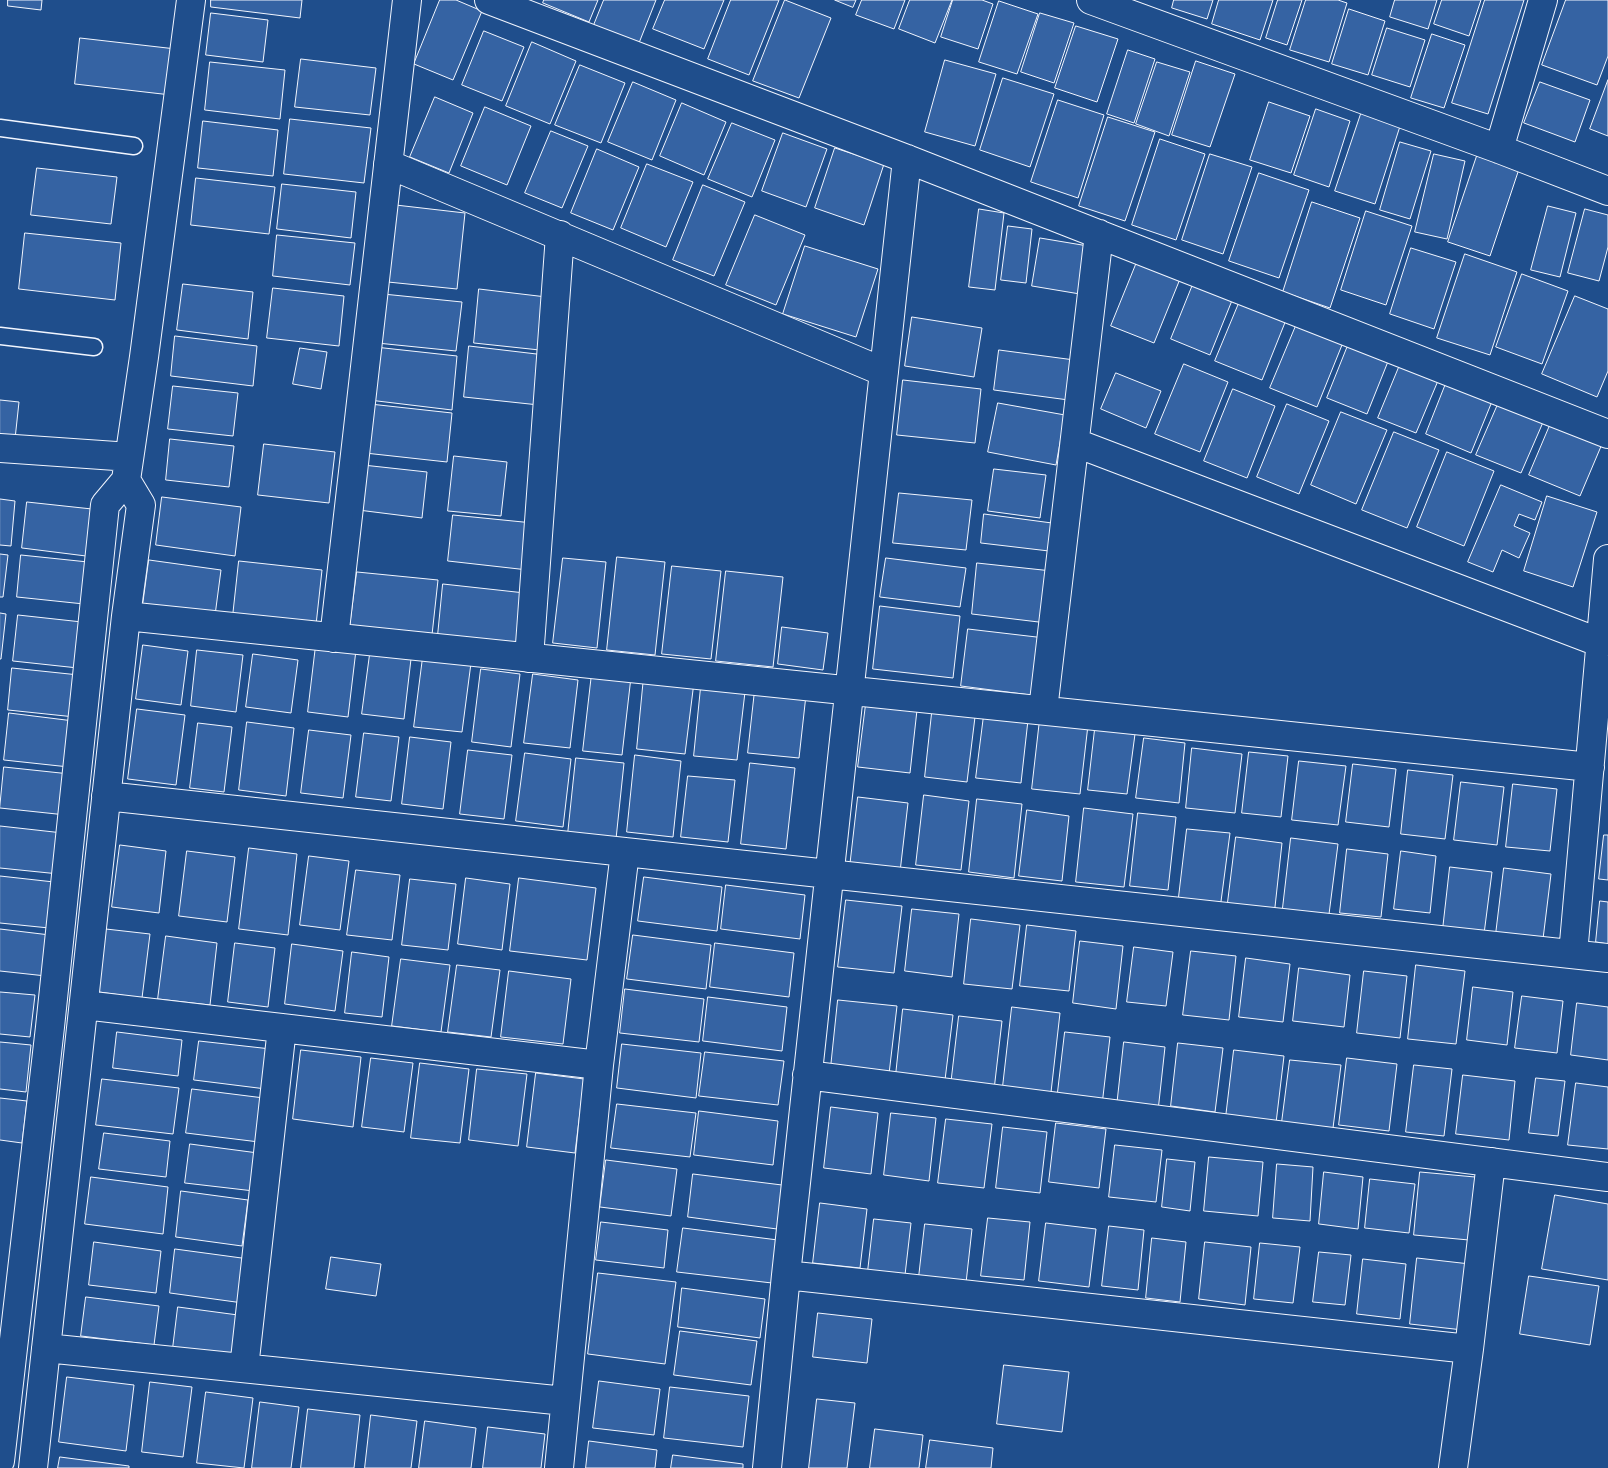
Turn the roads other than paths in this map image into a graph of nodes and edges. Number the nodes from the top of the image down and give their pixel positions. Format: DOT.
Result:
graph roads {
  1 [pos="191,0"];
  2 [pos="407,0"];
  3 [pos="489,0"];
  4 [pos="1090,0"];
  5 [pos="1543,0"];
  6 [pos="0,128"];
  7 [pos="134,146"];
  8 [pos="1499,149"];
  9 [pos="907,159"];
  10 [pos="388,164"];
  11 [pos="1608,191"];
  12 [pos="1099,234"];
  13 [pos="560,235"];
  14 [pos="0,336"];
  15 [pos="94,347"];
  16 [pos="884,372"];
  17 [pos="1608,434"];
  18 [pos="1076,443"];
  19 [pos="0,448"];
  20 [pos="127,471"];
  21 [pos="1608,559"];
  22 [pos="126,616"];
  23 [pos="334,638"];
  24 [pos="1601,643"];
  25 [pos="529,658"];
  26 [pos="849,691"];
  27 [pos="1043,710"];
  28 [pos="1590,767"];
  29 [pos="106,796"];
  30 [pos="625,852"];
  31 [pos="830,874"];
  32 [pos="1573,954"];
  33 [pos="1608,958"];
  34 [pos="84,1005"];
  35 [pos="282,1028"];
  36 [pos="599,1065"];
  37 [pos="807,1075"];
  38 [pos="1491,1162"];
  39 [pos="1608,1177"];
  40 [pos="786,1275"];
  41 [pos="46,1348"];
  42 [pos="1469,1349"];
  43 [pos="244,1368"];
  44 [pos="565,1401"];
  45 [pos="0,1462"];
  46 [pos="33,1468"];
  47 [pos="559,1468"];
  48 [pos="767,1468"];
  49 [pos="1453,1468"];
  1 -- 20 [label="street"];
  2 -- 10 [label="street"];
  3 -- 9 [label="street"];
  4 -- 8 [label="street"];
  5 -- 8 [label="street"];
  6 -- 7 [label="lane"];
  8 -- 11 [label="street"];
  9 -- 12 [label="street"];
  9 -- 16 [label="street"];
  10 -- 13 [label="street"];
  10 -- 23 [label="street"];
  12 -- 17 [label="street"];
  12 -- 18 [label="street"];
  13 -- 16 [label="street"];
  13 -- 25 [label="street"];
  14 -- 15 [label="lane"];
  16 -- 26 [label="street"];
  18 -- 24 [label="street"];
  18 -- 27 [label="street"];
  19 -- 20 [label="street"];
  20 -- 22 [label="street"];
  20 -- 45 [label="street"];
  21 -- 24 [label="street"];
  22 -- 23 [label="street"];
  22 -- 29 [label="street"];
  23 -- 25 [label="street"];
  24 -- 28 [label="street"];
  25 -- 26 [label="street"];
  26 -- 27 [label="street"];
  26 -- 31 [label="street"];
  27 -- 28 [label="street"];
  28 -- 32 [label="street"];
  29 -- 30 [label="street"];
  29 -- 34 [label="street"];
  30 -- 31 [label="street"];
  30 -- 36 [label="street"];
  31 -- 32 [label="street"];
  31 -- 37 [label="street"];
  32 -- 33 [label="street"];
  34 -- 35 [label="street"];
  34 -- 41 [label="street"];
  35 -- 36 [label="street"];
  35 -- 43 [label="street"];
  36 -- 44 [label="street"];
  37 -- 38 [label="street"];
  37 -- 40 [label="street"];
  38 -- 39 [label="street"];
  38 -- 42 [label="street"];
  40 -- 42 [label="street"];
  40 -- 48 [label="street"];
  41 -- 43 [label="street"];
  41 -- 46 [label="street"];
  42 -- 49 [label="street"];
  43 -- 44 [label="street"];
  44 -- 47 [label="street"];
}
